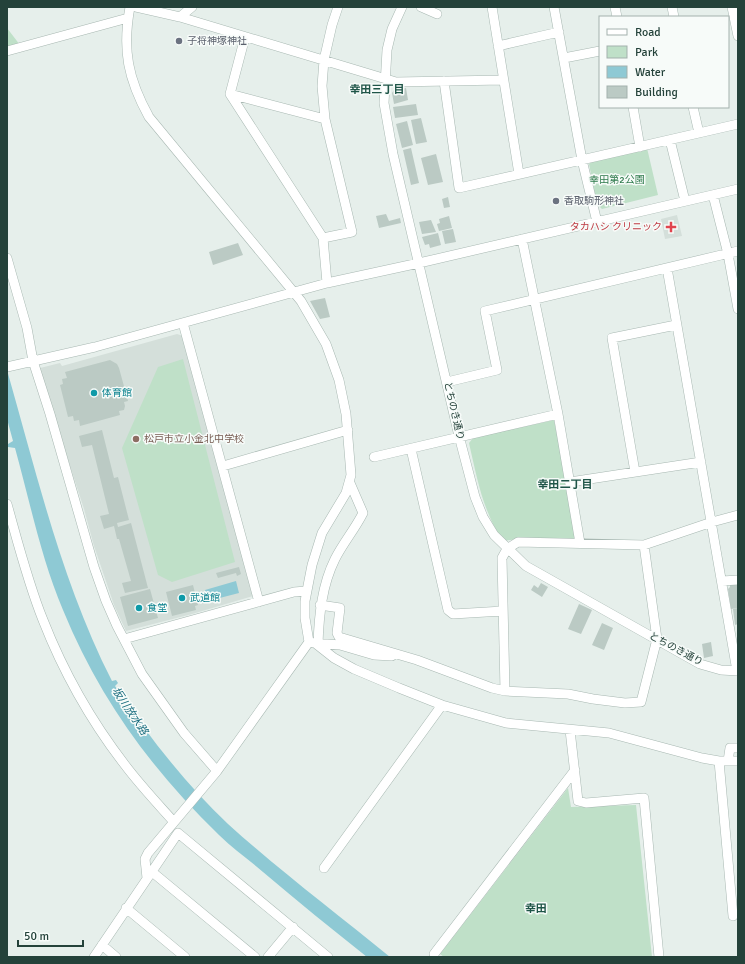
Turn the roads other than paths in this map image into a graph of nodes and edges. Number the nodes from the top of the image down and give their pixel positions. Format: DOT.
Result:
graph roads {
  1 [pos="130,7"];
  2 [pos="136,7"];
  3 [pos="192,7"];
  4 [pos="338,7"];
  5 [pos="402,7"];
  6 [pos="421,7"];
  7 [pos="493,7"];
  8 [pos="554,7"];
  9 [pos="732,7"];
  10 [pos="437,14"];
  11 [pos="180,17"];
  12 [pos="128,18"];
  13 [pos="559,32"];
  14 [pos="738,36"];
  15 [pos="245,37"];
  16 [pos="498,46"];
  17 [pos="599,50"];
  18 [pos="7,51"];
  19 [pos="564,58"];
  20 [pos="324,60"];
  21 [pos="384,79"];
  22 [pos="503,80"];
  23 [pos="444,81"];
  24 [pos="230,94"];
  25 [pos="633,108"];
  26 [pos="693,108"];
  27 [pos="325,119"];
  28 [pos="738,124"];
  29 [pos="699,133"];
  30 [pos="670,140"];
  31 [pos="640,147"];
  32 [pos="582,160"];
  33 [pos="519,174"];
  34 [pos="738,189"];
  35 [pos="712,195"];
  36 [pos="684,201"];
  37 [pos="597,222"];
  38 [pos="323,238"];
  39 [pos="522,238"];
  40 [pos="738,252"];
  41 [pos="728,254"];
  42 [pos="7,258"];
  43 [pos="419,263"];
  44 [pos="667,268"];
  45 [pos="328,283"];
  46 [pos="293,292"];
  47 [pos="535,298"];
  48 [pos="738,309"];
  49 [pos="183,323"];
  50 [pos="676,325"];
  51 [pos="30,362"];
  52 [pos="7,367"];
  53 [pos="447,382"];
  54 [pos="558,414"];
  55 [pos="348,430"];
  56 [pos="459,436"];
  57 [pos="411,449"];
  58 [pos="374,457"];
  59 [pos="701,462"];
  60 [pos="223,466"];
  61 [pos="635,472"];
  62 [pos="570,482"];
  63 [pos="350,483"];
  64 [pos="7,504"];
  65 [pos="738,515"];
  66 [pos="712,522"];
  67 [pos="580,543"];
  68 [pos="644,545"];
  69 [pos="507,549"];
  70 [pos="738,580"];
  71 [pos="722,581"];
  72 [pos="306,590"];
  73 [pos="259,602"];
  74 [pos="320,605"];
  75 [pos="503,611"];
  76 [pos="124,639"];
  77 [pos="657,639"];
  78 [pos="314,643"];
  79 [pos="403,656"];
  80 [pos="738,671"];
  81 [pos="504,691"];
  82 [pos="442,705"];
  83 [pos="570,730"];
  84 [pos="738,748"];
  85 [pos="724,761"];
  86 [pos="738,761"];
  87 [pos="575,770"];
  88 [pos="216,773"];
  89 [pos="176,819"];
  90 [pos="324,868"];
  91 [pos="149,875"];
  92 [pos="126,908"];
  93 [pos="733,916"];
  94 [pos="293,927"];
  95 [pos="102,945"];
  96 [pos="434,954"];
  97 [pos="94,957"];
  98 [pos="116,957"];
  99 [pos="185,957"];
  100 [pos="255,957"];
  101 [pos="268,957"];
  102 [pos="328,957"];
  103 [pos="659,957"];
  1 -- 12 [label="street"];
  2 -- 11 [label="street"];
  3 -- 11 [label="street"];
  4 -- 20 [label="street"];
  5 -- 21 [label="street, とちのき通り"];
  6 -- 10 [label="street"];
  7 -- 16 [label="street"];
  8 -- 13 [label="street"];
  9 -- 14 [label="street"];
  11 -- 15 [label="street"];
  12 -- 18 [label="street"];
  12 -- 46 [label="street"];
  13 -- 16 [label="street"];
  13 -- 19 [label="street"];
  15 -- 20 [label="street"];
  15 -- 24 [label="street"];
  16 -- 22 [label="street"];
  17 -- 19 [label="street"];
  19 -- 32 [label="street"];
  20 -- 21 [label="street"];
  20 -- 27 [label="street"];
  21 -- 23 [label="street"];
  21 -- 43 [label="street, とちのき通り"];
  22 -- 23 [label="street"];
  22 -- 33 [label="street"];
  23 -- 33 [label="street"];
  24 -- 27 [label="street"];
  24 -- 38 [label="street"];
  25 -- 31 [label="street"];
  26 -- 29 [label="street"];
  27 -- 38 [label="street"];
  28 -- 29 [label="street"];
  29 -- 30 [label="street"];
  30 -- 31 [label="street"];
  30 -- 36 [label="street"];
  31 -- 32 [label="street"];
  32 -- 33 [label="street"];
  32 -- 37 [label="street"];
  34 -- 35 [label="street"];
  35 -- 36 [label="street"];
  35 -- 41 [label="street"];
  36 -- 37 [label="street"];
  37 -- 39 [label="street"];
  38 -- 45 [label="street"];
  39 -- 43 [label="street"];
  39 -- 47 [label="street"];
  40 -- 41 [label="street"];
  41 -- 44 [label="street"];
  41 -- 48 [label="street"];
  42 -- 51 [label="street"];
  43 -- 45 [label="street"];
  43 -- 53 [label="street, とちのき通り"];
  44 -- 47 [label="street"];
  44 -- 50 [label="street"];
  45 -- 46 [label="street"];
  46 -- 49 [label="street"];
  46 -- 55 [label="street"];
  47 -- 53 [label="street"];
  47 -- 54 [label="street"];
  49 -- 51 [label="street"];
  49 -- 60 [label="street"];
  50 -- 59 [label="street"];
  50 -- 61 [label="street"];
  51 -- 52 [label="street"];
  51 -- 76 [label="street"];
  53 -- 56 [label="street, とちのき通り"];
  54 -- 56 [label="street"];
  54 -- 62 [label="street"];
  55 -- 60 [label="street"];
  55 -- 63 [label="street"];
  56 -- 57 [label="street"];
  56 -- 69 [label="street, とちのき通り"];
  57 -- 58 [label="street"];
  57 -- 75 [label="street"];
  59 -- 61 [label="street"];
  59 -- 66 [label="street"];
  60 -- 73 [label="street"];
  61 -- 62 [label="street"];
  62 -- 67 [label="street"];
  63 -- 72 [label="street"];
  63 -- 74 [label="street"];
  64 -- 89 [label="street"];
  65 -- 66 [label="street"];
  66 -- 68 [label="street"];
  66 -- 71 [label="street"];
  67 -- 68 [label="street"];
  67 -- 69 [label="street"];
  68 -- 77 [label="street"];
  69 -- 75 [label="street"];
  69 -- 77 [label="street, とちのき通り"];
  70 -- 71 [label="street"];
  71 -- 80 [label="street"];
  72 -- 73 [label="street"];
  72 -- 78 [label="street"];
  73 -- 76 [label="street"];
  74 -- 78 [label="street"];
  74 -- 79 [label="street"];
  75 -- 81 [label="street"];
  76 -- 88 [label="street"];
  77 -- 80 [label="street, とちのき通り"];
  77 -- 81 [label="street"];
  78 -- 79 [label="street"];
  78 -- 82 [label="street"];
  78 -- 88 [label="street"];
  79 -- 81 [label="street"];
  82 -- 83 [label="street"];
  82 -- 90 [label="street"];
  83 -- 85 [label="street"];
  83 -- 87 [label="street"];
  84 -- 85 [label="street"];
  85 -- 86 [label="street"];
  85 -- 93 [label="street"];
  87 -- 96 [label="street"];
  87 -- 103 [label="street"];
  88 -- 89 [label="street"];
  89 -- 91 [label="street"];
  91 -- 92 [label="street"];
  91 -- 94 [label="street"];
  91 -- 100 [label="street"];
  92 -- 95 [label="street"];
  92 -- 99 [label="street"];
  94 -- 101 [label="street"];
  94 -- 102 [label="street"];
  95 -- 97 [label="street"];
  95 -- 98 [label="street"];
}
